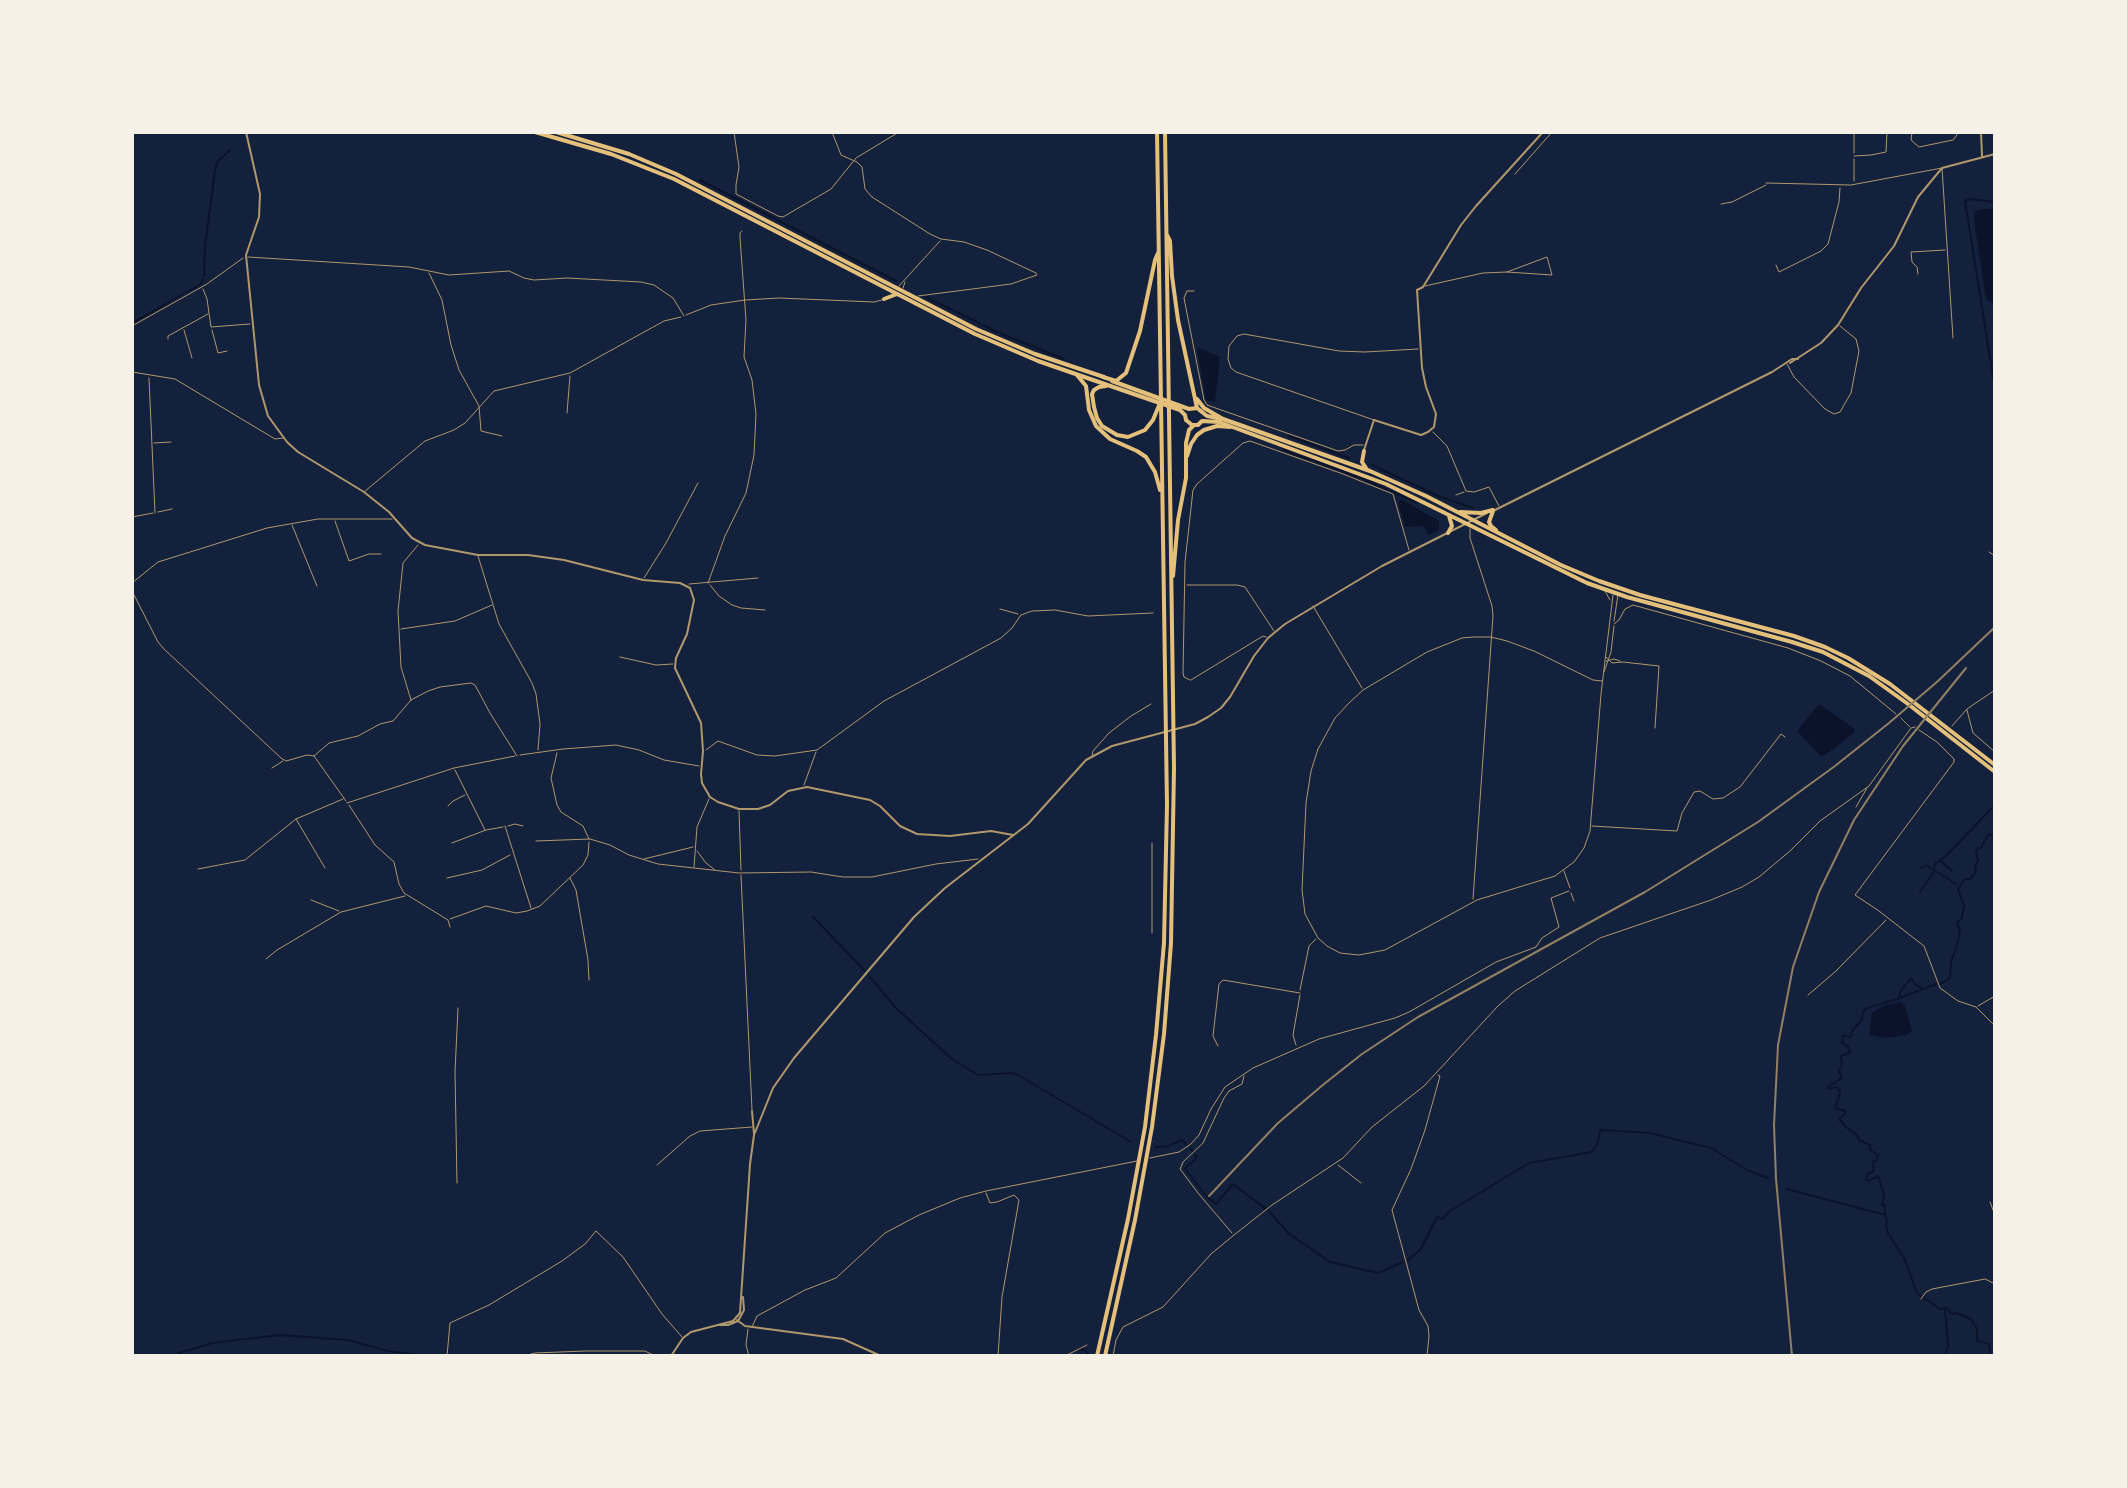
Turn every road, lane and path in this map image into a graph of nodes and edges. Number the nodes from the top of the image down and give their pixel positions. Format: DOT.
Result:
graph roads {
  1 [pos="246,132"];
  2 [pos="535,132"];
  3 [pos="556,132"];
  4 [pos="734,132"];
  5 [pos="832,132"];
  6 [pos="899,132"];
  7 [pos="1157,132"];
  8 [pos="1165,132"];
  9 [pos="1543,132"];
  10 [pos="1552,132"];
  11 [pos="1854,132"];
  12 [pos="1887,132"];
  13 [pos="1912,132"];
  14 [pos="1956,132"];
  15 [pos="1981,132"];
  16 [pos="1995,154"];
  17 [pos="1854,156"];
  18 [pos="1983,157"];
  19 [pos="853,160"];
  20 [pos="1942,168"];
  21 [pos="1515,174"];
  22 [pos="1840,185"];
  23 [pos="1854,185"];
  24 [pos="1721,204"];
  25 [pos="742,231"];
  26 [pos="1166,233"];
  27 [pos="941,239"];
  28 [pos="1948,250"];
  29 [pos="1159,251"];
  30 [pos="246,257"];
  31 [pos="1776,265"];
  32 [pos="428,271"];
  33 [pos="1507,272"];
  34 [pos="1779,272"];
  35 [pos="1918,274"];
  36 [pos="1773,275"];
  37 [pos="202,287"];
  38 [pos="1423,287"];
  39 [pos="887,288"];
  40 [pos="900,289"];
  41 [pos="1194,291"];
  42 [pos="918,296"];
  43 [pos="884,299"];
  44 [pos="745,300"];
  45 [pos="209,313"];
  46 [pos="684,316"];
  47 [pos="253,323"];
  48 [pos="1838,325"];
  49 [pos="132,326"];
  50 [pos="211,327"];
  51 [pos="184,328"];
  52 [pos="1953,338"];
  53 [pos="168,339"];
  54 [pos="1420,349"];
  55 [pos="227,351"];
  56 [pos="192,358"];
  57 [pos="1787,364"];
  58 [pos="132,372"];
  59 [pos="570,373"];
  60 [pos="1077,375"];
  61 [pos="149,376"];
  62 [pos="1103,377"];
  63 [pos="1090,380"];
  64 [pos="1115,383"];
  65 [pos="1106,386"];
  66 [pos="1086,390"];
  67 [pos="1194,392"];
  68 [pos="479,406"];
  69 [pos="1197,408"];
  70 [pos="1159,411"];
  71 [pos="1187,412"];
  72 [pos="567,413"];
  73 [pos="1202,414"];
  74 [pos="1223,419"];
  75 [pos="1374,420"];
  76 [pos="1202,421"];
  77 [pos="1193,426"];
  78 [pos="1230,427"];
  79 [pos="1431,430"];
  80 [pos="502,436"];
  81 [pos="283,438"];
  82 [pos="171,442"];
  83 [pos="151,443"];
  84 [pos="1364,449"];
  85 [pos="1186,462"];
  86 [pos="1350,463"];
  87 [pos="1361,465"];
  88 [pos="1351,470"];
  89 [pos="698,483"];
  90 [pos="1466,491"];
  91 [pos="364,492"];
  92 [pos="1456,495"];
  93 [pos="1163,496"];
  94 [pos="1500,507"];
  95 [pos="172,509"];
  96 [pos="1441,510"];
  97 [pos="1493,510"];
  98 [pos="1457,512"];
  99 [pos="155,513"];
  100 [pos="132,517"];
  101 [pos="334,518"];
  102 [pos="394,519"];
  103 [pos="1470,522"];
  104 [pos="291,523"];
  105 [pos="1448,533"];
  106 [pos="1504,537"];
  107 [pos="420,543"];
  108 [pos="1409,552"];
  109 [pos="1989,552"];
  110 [pos="381,554"];
  111 [pos="478,555"];
  112 [pos="1995,556"];
  113 [pos="758,578"];
  114 [pos="643,580"];
  115 [pos="1171,582"];
  116 [pos="132,583"];
  117 [pos="708,583"];
  118 [pos="1184,585"];
  119 [pos="317,586"];
  120 [pos="687,586"];
  121 [pos="1604,589"];
  122 [pos="132,591"];
  123 [pos="1616,591"];
  124 [pos="1627,597"];
  125 [pos="1612,602"];
  126 [pos="1616,603"];
  127 [pos="493,605"];
  128 [pos="1313,606"];
  129 [pos="1000,609"];
  130 [pos="765,610"];
  131 [pos="1153,613"];
  132 [pos="1021,615"];
  133 [pos="1614,624"];
  134 [pos="398,629"];
  135 [pos="1275,632"];
  136 [pos="1491,637"];
  137 [pos="1268,638"];
  138 [pos="1611,652"];
  139 [pos="1605,655"];
  140 [pos="620,657"];
  141 [pos="1614,659"];
  142 [pos="1609,660"];
  143 [pos="1623,662"];
  144 [pos="675,663"];
  145 [pos="1612,663"];
  146 [pos="1606,665"];
  147 [pos="1602,681"];
  148 [pos="1363,690"];
  149 [pos="1995,690"];
  150 [pos="411,700"];
  151 [pos="1151,704"];
  152 [pos="1913,704"];
  153 [pos="1967,709"];
  154 [pos="1896,714"];
  155 [pos="1901,718"];
  156 [pos="1915,727"];
  157 [pos="1655,728"];
  158 [pos="1911,728"];
  159 [pos="1919,730"];
  160 [pos="1947,732"];
  161 [pos="1785,737"];
  162 [pos="557,750"];
  163 [pos="817,750"];
  164 [pos="703,751"];
  165 [pos="1995,752"];
  166 [pos="537,753"];
  167 [pos="314,756"];
  168 [pos="517,756"];
  169 [pos="1092,756"];
  170 [pos="282,759"];
  171 [pos="1995,765"];
  172 [pos="702,767"];
  173 [pos="272,768"];
  174 [pos="454,768"];
  175 [pos="1995,772"];
  176 [pos="1869,786"];
  177 [pos="803,787"];
  178 [pos="467,794"];
  179 [pos="710,797"];
  180 [pos="344,799"];
  181 [pos="347,803"];
  182 [pos="448,806"];
  183 [pos="1856,807"];
  184 [pos="739,809"];
  185 [pos="296,819"];
  186 [pos="505,826"];
  187 [pos="523,826"];
  188 [pos="1591,826"];
  189 [pos="486,830"];
  190 [pos="1014,835"];
  191 [pos="590,839"];
  192 [pos="536,841"];
  193 [pos="452,843"];
  194 [pos="1152,843"];
  195 [pos="696,848"];
  196 [pos="512,853"];
  197 [pos="643,859"];
  198 [pos="980,861"];
  199 [pos="325,868"];
  200 [pos="694,868"];
  201 [pos="198,869"];
  202 [pos="716,870"];
  203 [pos="1564,871"];
  204 [pos="741,872"];
  205 [pos="447,878"];
  206 [pos="570,878"];
  207 [pos="1569,891"];
  208 [pos="408,895"];
  209 [pos="311,900"];
  210 [pos="1474,901"];
  211 [pos="1574,901"];
  212 [pos="531,910"];
  213 [pos="341,912"];
  214 [pos="1888,918"];
  215 [pos="448,920"];
  216 [pos="450,927"];
  217 [pos="1152,933"];
  218 [pos="1318,938"];
  219 [pos="266,959"];
  220 [pos="589,980"];
  221 [pos="1300,993"];
  222 [pos="1808,995"];
  223 [pos="1995,996"];
  224 [pos="1976,1007"];
  225 [pos="458,1008"];
  226 [pos="1995,1026"];
  227 [pos="1218,1046"];
  228 [pos="1297,1047"];
  229 [pos="1437,1073"];
  230 [pos="1242,1074"];
  231 [pos="752,1111"];
  232 [pos="756,1117"];
  233 [pos="752,1128"];
  234 [pos="757,1130"];
  235 [pos="754,1134"];
  236 [pos="1336,1163"];
  237 [pos="657,1165"];
  238 [pos="457,1183"];
  239 [pos="1361,1183"];
  240 [pos="986,1191"];
  241 [pos="1990,1202"];
  242 [pos="1995,1215"];
  243 [pos="1234,1235"];
  244 [pos="1995,1284"];
  245 [pos="1921,1299"];
  246 [pos="739,1319"];
  247 [pos="750,1326"];
  248 [pos="683,1338"];
  249 [pos="1087,1345"];
  250 [pos="447,1356"];
  251 [pos="524,1356"];
  252 [pos="655,1356"];
  253 [pos="671,1356"];
  254 [pos="749,1356"];
  255 [pos="881,1356"];
  256 [pos="998,1356"];
  257 [pos="1065,1356"];
  258 [pos="1097,1356"];
  259 [pos="1105,1356"];
  260 [pos="1113,1356"];
  261 [pos="1427,1356"];
  1 -- 30 [label="street"];
  2 -- 39 [label="highway"];
  3 -- 40 [label="highway"];
  4 -- 19 [label="street"];
  5 -- 19 [label="street"];
  6 -- 19 [label="street"];
  7 -- 29 [label="highway"];
  8 -- 26 [label="highway"];
  9 -- 38 [label="street"];
  10 -- 21 [label="street"];
  11 -- 17 [label="street"];
  12 -- 17 [label="street"];
  13 -- 14 [label="street"];
  15 -- 18 [label="street"];
  16 -- 18 [label="street"];
  17 -- 23 [label="street"];
  18 -- 20 [label="street"];
  19 -- 27 [label="street"];
  20 -- 23 [label="street"];
  20 -- 28 [label="street"];
  20 -- 48 [label="street"];
  22 -- 23 [label="street"];
  22 -- 24 [label="street"];
  22 -- 34 [label="street"];
  25 -- 44 [label="street"];
  26 -- 67 [label="highway"];
  26 -- 115 [label="highway"];
  27 -- 40 [label="street"];
  27 -- 42 [label="street"];
  28 -- 35 [label="street"];
  28 -- 52 [label="street"];
  29 -- 62 [label="highway"];
  29 -- 70 [label="highway"];
  30 -- 32 [label="street"];
  30 -- 37 [label="street"];
  30 -- 47 [label="street"];
  31 -- 34 [label="street"];
  32 -- 46 [label="street"];
  32 -- 68 [label="street"];
  33 -- 33 [label="street"];
  33 -- 38 [label="street"];
  34 -- 36 [label="street"];
  37 -- 45 [label="street"];
  37 -- 49 [label="street"];
  38 -- 54 [label="street"];
  39 -- 40 [label="highway"];
  39 -- 43 [label="highway"];
  40 -- 43 [label="highway"];
  40 -- 60 [label="highway"];
  40 -- 62 [label="highway"];
  41 -- 84 [label="street"];
  43 -- 44 [label="street"];
  44 -- 46 [label="street"];
  44 -- 117 [label="street"];
  45 -- 50 [label="street"];
  45 -- 51 [label="street"];
  46 -- 59 [label="street"];
  47 -- 50 [label="street"];
  47 -- 81 [label="street"];
  48 -- 57 [label="street"];
  48 -- 57 [label="street"];
  50 -- 55 [label="street"];
  51 -- 53 [label="street"];
  51 -- 56 [label="street"];
  54 -- 75 [label="street"];
  54 -- 79 [label="street"];
  57 -- 94 [label="street"];
  58 -- 61 [label="street"];
  59 -- 68 [label="street"];
  59 -- 72 [label="street"];
  60 -- 63 [label="highway"];
  60 -- 66 [label="highway"];
  61 -- 81 [label="street"];
  61 -- 83 [label="street"];
  62 -- 64 [label="highway"];
  63 -- 64 [label="highway"];
  63 -- 65 [label="highway"];
  63 -- 66 [label="highway"];
  64 -- 71 [label="highway"];
  65 -- 70 [label="highway"];
  65 -- 71 [label="highway"];
  66 -- 93 [label="highway"];
  67 -- 69 [label="highway"];
  67 -- 74 [label="highway"];
  68 -- 80 [label="street"];
  68 -- 91 [label="street"];
  69 -- 71 [label="highway"];
  69 -- 73 [label="highway"];
  70 -- 93 [label="highway"];
  71 -- 77 [label="highway"];
  73 -- 74 [label="highway"];
  73 -- 76 [label="highway"];
  74 -- 86 [label="highway"];
  75 -- 79 [label="street"];
  75 -- 84 [label="street"];
  76 -- 77 [label="highway"];
  76 -- 78 [label="highway"];
  77 -- 85 [label="highway"];
  78 -- 85 [label="highway"];
  78 -- 88 [label="highway"];
  79 -- 90 [label="street"];
  81 -- 91 [label="street"];
  82 -- 83 [label="street"];
  83 -- 99 [label="street"];
  84 -- 86 [label="highway"];
  84 -- 87 [label="highway"];
  85 -- 115 [label="highway"];
  86 -- 87 [label="highway"];
  87 -- 88 [label="highway"];
  87 -- 98 [label="highway"];
  88 -- 96 [label="highway"];
  89 -- 114 [label="street"];
  90 -- 92 [label="street"];
  90 -- 94 [label="street"];
  91 -- 102 [label="street"];
  93 -- 258 [label="highway"];
  94 -- 97 [label="street"];
  95 -- 99 [label="street"];
  96 -- 103 [label="highway"];
  96 -- 105 [label="highway"];
  97 -- 98 [label="highway"];
  97 -- 103 [label="street"];
  97 -- 106 [label="highway"];
  98 -- 103 [label="highway"];
  99 -- 100 [label="street"];
  101 -- 102 [label="street"];
  101 -- 104 [label="street"];
  101 -- 110 [label="street"];
  102 -- 107 [label="street"];
  103 -- 105 [label="street"];
  103 -- 106 [label="highway"];
  103 -- 121 [label="highway"];
  103 -- 136 [label="street"];
  104 -- 116 [label="street"];
  104 -- 119 [label="street"];
  105 -- 108 [label="street"];
  106 -- 123 [label="highway"];
  107 -- 111 [label="street"];
  107 -- 134 [label="street"];
  108 -- 118 [label="street"];
  108 -- 128 [label="street"];
  109 -- 112 [label="street"];
  111 -- 114 [label="street"];
  111 -- 127 [label="street"];
  113 -- 117 [label="street"];
  114 -- 120 [label="street"];
  115 -- 259 [label="highway"];
  117 -- 120 [label="street"];
  117 -- 130 [label="street"];
  118 -- 135 [label="street"];
  118 -- 137 [label="street"];
  120 -- 144 [label="street"];
  121 -- 123 [label="highway"];
  121 -- 125 [label="street"];
  122 -- 170 [label="street"];
  123 -- 124 [label="highway"];
  123 -- 125 [label="street"];
  123 -- 126 [label="street"];
  123 -- 152 [label="highway"];
  124 -- 126 [label="street"];
  124 -- 152 [label="highway"];
  125 -- 139 [label="street"];
  126 -- 133 [label="street"];
  127 -- 134 [label="street"];
  127 -- 166 [label="street"];
  128 -- 135 [label="street"];
  128 -- 148 [label="street"];
  129 -- 132 [label="street"];
  131 -- 132 [label="street"];
  132 -- 163 [label="street"];
  133 -- 138 [label="street"];
  133 -- 154 [label="street"];
  134 -- 150 [label="street"];
  135 -- 137 [label="street"];
  136 -- 147 [label="street"];
  136 -- 148 [label="street"];
  136 -- 210 [label="street"];
  137 -- 169 [label="street"];
  138 -- 141 [label="street"];
  138 -- 142 [label="street"];
  139 -- 142 [label="street"];
  139 -- 146 [label="street"];
  140 -- 144 [label="street"];
  141 -- 142 [label="street"];
  141 -- 143 [label="street"];
  142 -- 145 [label="street"];
  142 -- 146 [label="street"];
  143 -- 145 [label="street"];
  143 -- 157 [label="street"];
  144 -- 164 [label="street"];
  145 -- 146 [label="street"];
  146 -- 147 [label="street"];
  147 -- 188 [label="street"];
  148 -- 218 [label="street"];
  149 -- 153 [label="street"];
  150 -- 167 [label="street"];
  150 -- 168 [label="street"];
  151 -- 169 [label="street"];
  152 -- 160 [label="highway"];
  153 -- 160 [label="street"];
  153 -- 165 [label="street"];
  155 -- 158 [label="street"];
  156 -- 158 [label="street"];
  158 -- 176 [label="street"];
  159 -- 214 [label="street"];
  160 -- 171 [label="highway"];
  160 -- 175 [label="highway"];
  161 -- 188 [label="street"];
  162 -- 166 [label="street"];
  162 -- 172 [label="street"];
  162 -- 191 [label="street"];
  163 -- 164 [label="street"];
  163 -- 177 [label="street"];
  164 -- 172 [label="street"];
  166 -- 168 [label="street"];
  167 -- 170 [label="street"];
  167 -- 180 [label="street"];
  168 -- 174 [label="street"];
  169 -- 190 [label="street"];
  170 -- 173 [label="street"];
  172 -- 179 [label="street"];
  174 -- 178 [label="street"];
  174 -- 181 [label="street"];
  176 -- 183 [label="street"];
  176 -- 229 [label="street"];
  177 -- 184 [label="street"];
  177 -- 190 [label="street"];
  178 -- 182 [label="street"];
  178 -- 189 [label="street"];
  179 -- 184 [label="street"];
  179 -- 195 [label="street"];
  180 -- 181 [label="street"];
  180 -- 185 [label="street"];
  181 -- 208 [label="street"];
  184 -- 204 [label="street"];
  185 -- 199 [label="street"];
  185 -- 201 [label="street"];
  186 -- 187 [label="street"];
  186 -- 189 [label="street"];
  186 -- 196 [label="street"];
  188 -- 203 [label="street"];
  189 -- 193 [label="street"];
  190 -- 198 [label="street"];
  191 -- 192 [label="street"];
  191 -- 197 [label="street"];
  191 -- 206 [label="street"];
  194 -- 217 [label="street"];
  195 -- 197 [label="street"];
  195 -- 200 [label="street"];
  195 -- 202 [label="street"];
  196 -- 205 [label="street"];
  196 -- 212 [label="street"];
  197 -- 200 [label="street"];
  198 -- 204 [label="street"];
  198 -- 232 [label="street"];
  200 -- 202 [label="street"];
  202 -- 204 [label="street"];
  203 -- 207 [label="street"];
  203 -- 210 [label="street"];
  204 -- 231 [label="street"];
  206 -- 212 [label="street"];
  206 -- 220 [label="street"];
  207 -- 211 [label="street"];
  207 -- 228 [label="street"];
  208 -- 213 [label="street"];
  208 -- 215 [label="street"];
  209 -- 213 [label="street"];
  210 -- 218 [label="street"];
  212 -- 215 [label="street"];
  213 -- 219 [label="street"];
  214 -- 222 [label="street"];
  214 -- 224 [label="street"];
  215 -- 216 [label="street"];
  218 -- 221 [label="street"];
  221 -- 227 [label="street"];
  221 -- 228 [label="street"];
  223 -- 224 [label="street"];
  224 -- 226 [label="street"];
  225 -- 238 [label="street"];
  228 -- 230 [label="street"];
  229 -- 236 [label="street"];
  229 -- 261 [label="street"];
  230 -- 240 [label="street"];
  230 -- 243 [label="street"];
  231 -- 232 [label="street"];
  232 -- 233 [label="street"];
  232 -- 234 [label="street"];
  233 -- 234 [label="street"];
  233 -- 235 [label="street"];
  233 -- 237 [label="street"];
  234 -- 235 [label="street"];
  235 -- 246 [label="street"];
  236 -- 239 [label="street"];
  236 -- 243 [label="street"];
  240 -- 247 [label="street"];
  240 -- 256 [label="street"];
  241 -- 242 [label="street"];
  243 -- 260 [label="street"];
  244 -- 245 [label="street"];
  246 -- 247 [label="street"];
  246 -- 248 [label="street"];
  247 -- 254 [label="street"];
  247 -- 255 [label="street"];
  248 -- 250 [label="street"];
  248 -- 253 [label="street"];
  249 -- 257 [label="street"];
  251 -- 252 [label="street"];
}
